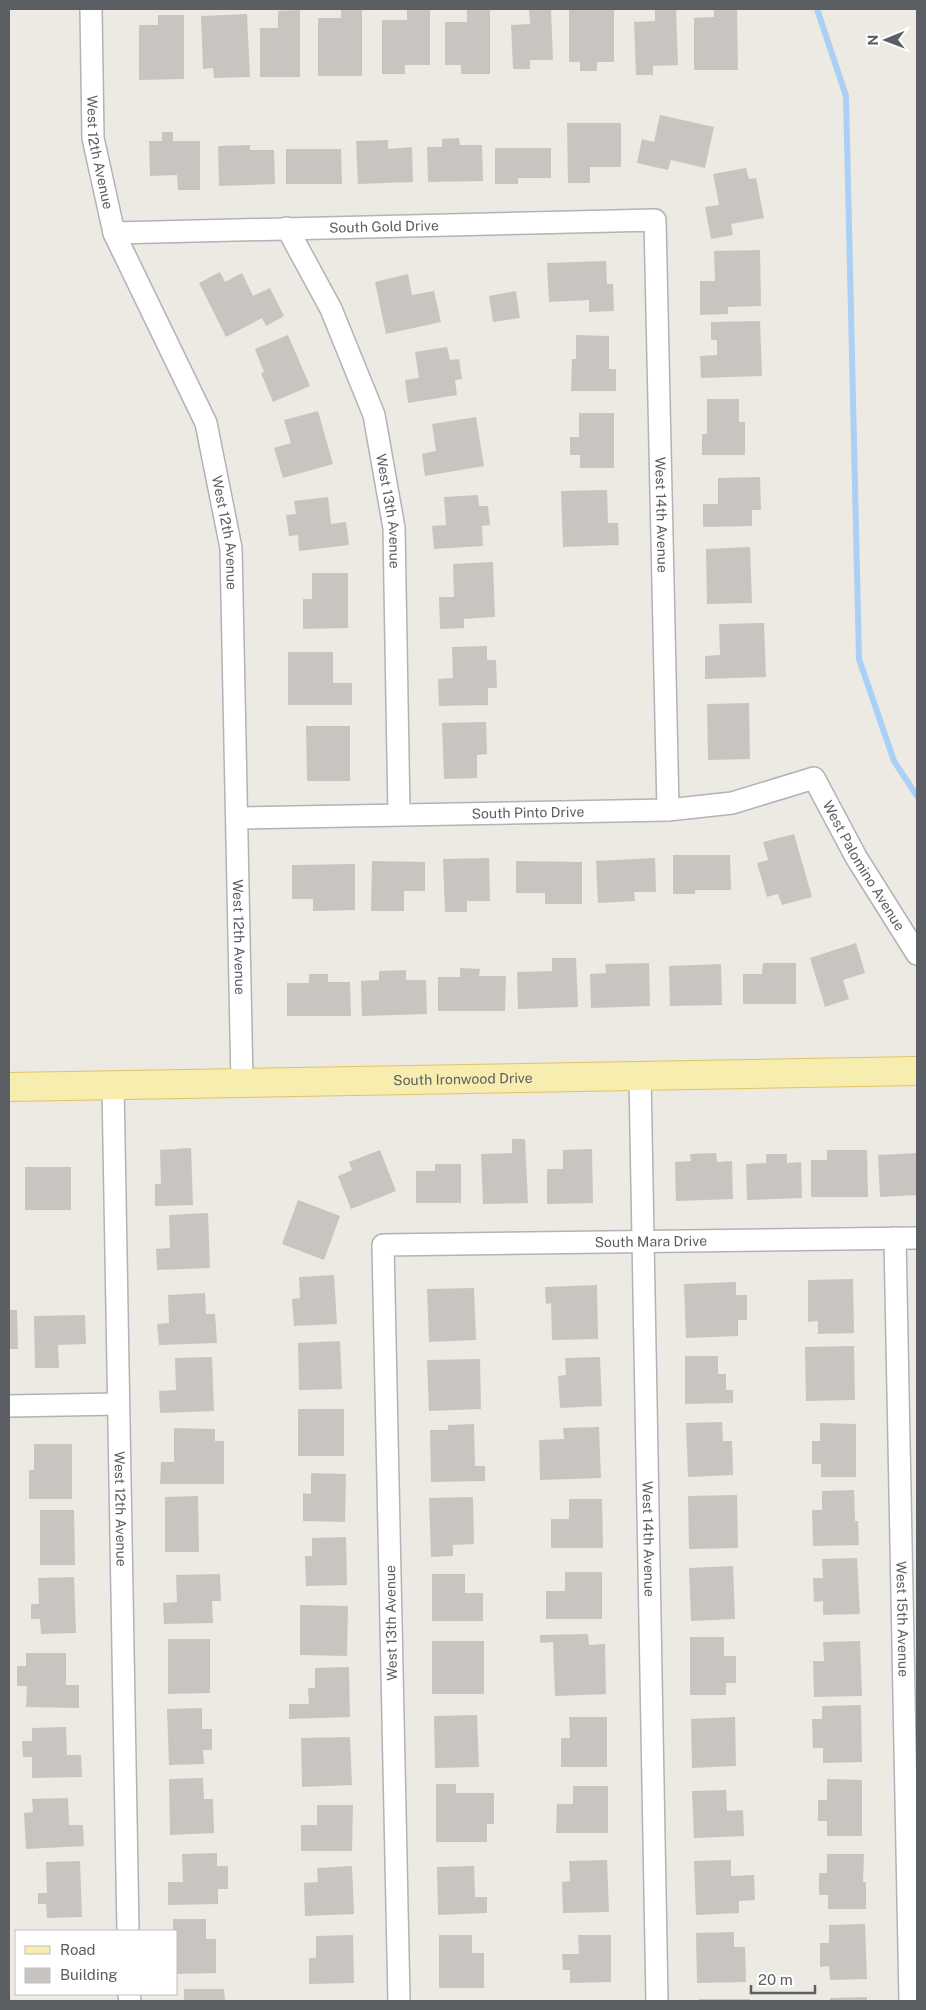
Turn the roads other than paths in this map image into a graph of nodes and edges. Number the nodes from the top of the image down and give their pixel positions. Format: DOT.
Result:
graph roads {
  1 [pos="91,9"];
  2 [pos="655,220"];
  3 [pos="287,228"];
  4 [pos="114,233"];
  5 [pos="814,778"];
  6 [pos="668,810"];
  7 [pos="399,814"];
  8 [pos="238,818"];
  9 [pos="917,954"];
  10 [pos="917,1071"];
  11 [pos="640,1075"];
  12 [pos="242,1082"];
  13 [pos="113,1085"];
  14 [pos="9,1087"];
  15 [pos="895,1238"];
  16 [pos="917,1238"];
  17 [pos="643,1242"];
  18 [pos="383,1245"];
  19 [pos="118,1404"];
  20 [pos="9,1406"];
  21 [pos="128,1930"];
  22 [pos="399,2001"];
  23 [pos="657,2001"];
  24 [pos="910,2001"];
  1 -- 4 [label="street, West 12th Avenue"];
  2 -- 3 [label="street, South Gold Drive"];
  2 -- 6 [label="street, West 14th Avenue"];
  3 -- 4 [label="street, South Gold Drive"];
  3 -- 7 [label="street, West 13th Avenue"];
  4 -- 8 [label="street, West 12th Avenue"];
  5 -- 6 [label="street, South Pinto Drive"];
  5 -- 9 [label="street, West Palomino Avenue"];
  6 -- 7 [label="street, South Pinto Drive"];
  7 -- 8 [label="street, South Pinto Drive"];
  8 -- 12 [label="street, West 12th Avenue"];
  10 -- 11 [label="main road, South Ironwood Drive"];
  11 -- 12 [label="main road, South Ironwood Drive"];
  11 -- 17 [label="street, West 14th Avenue"];
  12 -- 13 [label="main road, South Ironwood Drive"];
  13 -- 14 [label="main road, South Ironwood Drive"];
  13 -- 19 [label="street, West 12th Avenue"];
  15 -- 16 [label="street, South Mara Drive"];
  15 -- 17 [label="street, South Mara Drive"];
  15 -- 24 [label="street, West 15th Avenue"];
  17 -- 18 [label="street, South Mara Drive"];
  17 -- 23 [label="street, West 14th Avenue"];
  18 -- 22 [label="street, West 13th Avenue"];
  19 -- 20 [label="street"];
  19 -- 21 [label="street, West 12th Avenue"];
}
